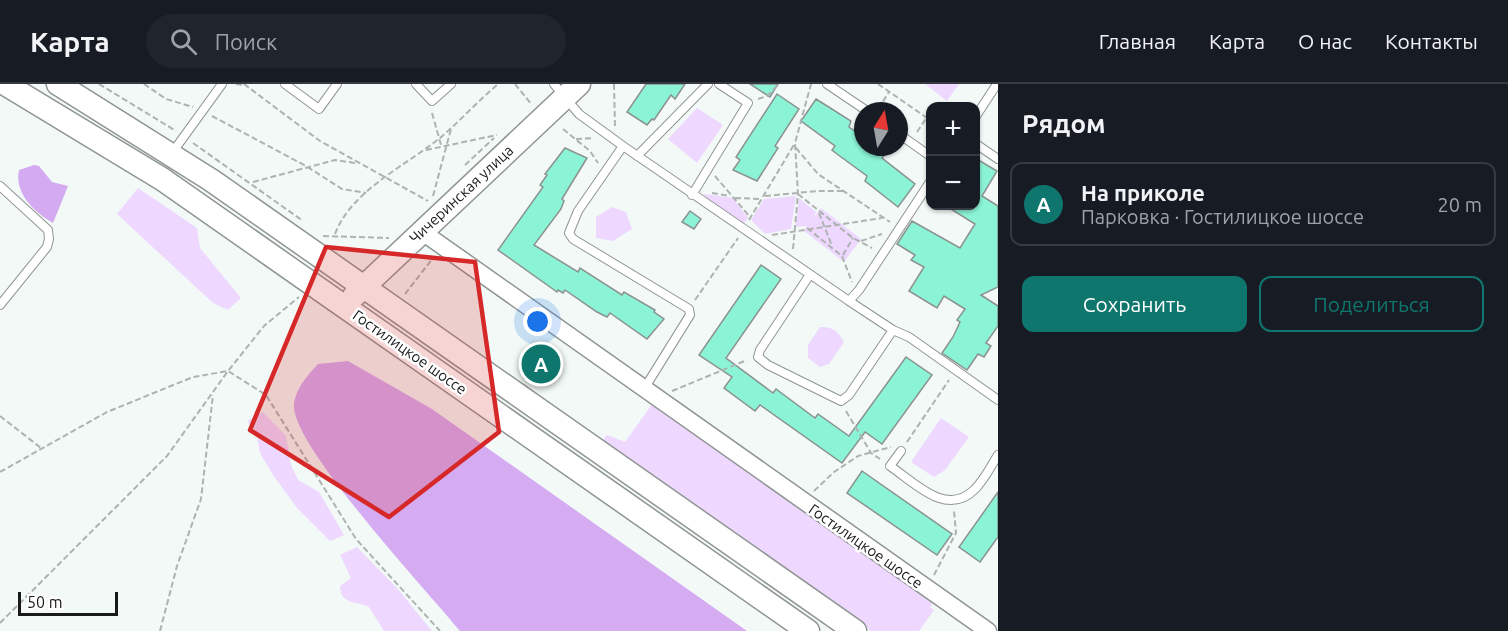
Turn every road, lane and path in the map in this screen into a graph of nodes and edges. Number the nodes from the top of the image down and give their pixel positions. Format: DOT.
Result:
graph roads {
  1 [pos="5,84"];
  2 [pos="58,84"];
  3 [pos="99,84"];
  4 [pos="144,84"];
  5 [pos="222,84"];
  6 [pos="236,84"];
  7 [pos="285,84"];
  8 [pos="337,84"];
  9 [pos="416,84"];
  10 [pos="451,84"];
  11 [pos="498,84"];
  12 [pos="516,84"];
  13 [pos="614,84"];
  14 [pos="708,84"];
  15 [pos="719,84"];
  16 [pos="779,84"];
  17 [pos="811,84"];
  18 [pos="827,84"];
  19 [pos="878,84"];
  20 [pos="997,84"];
  21 [pos="245,85"];
  22 [pos="566,88"];
  23 [pos="889,92"];
  24 [pos="432,101"];
  25 [pos="854,102"];
  26 [pos="882,102"];
  27 [pos="748,103"];
  28 [pos="534,107"];
  29 [pos="980,109"];
  30 [pos="203,111"];
  31 [pos="926,116"];
  32 [pos="926,122"];
  33 [pos="451,128"];
  34 [pos="563,129"];
  35 [pos="497,135"];
  36 [pos="439,138"];
  37 [pos="611,138"];
  38 [pos="910,142"];
  39 [pos="178,145"];
  40 [pos="443,145"];
  41 [pos="623,146"];
  42 [pos="795,147"];
  43 [pos="980,147"];
  44 [pos="423,150"];
  45 [pos="926,153"];
  46 [pos="637,156"];
  47 [pos="998,159"];
  48 [pos="358,163"];
  49 [pos="306,166"];
  50 [pos="712,171"];
  51 [pos="604,173"];
  52 [pos="387,177"];
  53 [pos="252,182"];
  54 [pos="0,186"];
  55 [pos="926,188"];
  56 [pos="703,192"];
  57 [pos="843,192"];
  58 [pos="366,194"];
  59 [pos="798,194"];
  60 [pos="692,195"];
  61 [pos="734,197"];
  62 [pos="431,201"];
  63 [pos="423,209"];
  64 [pos="819,213"];
  65 [pos="750,218"];
  66 [pos="883,218"];
  67 [pos="305,222"];
  68 [pos="835,224"];
  69 [pos="825,227"];
  70 [pos="807,228"];
  71 [pos="900,228"];
  72 [pos="421,231"];
  73 [pos="793,231"];
  74 [pos="334,234"];
  75 [pos="754,238"];
  76 [pos="853,238"];
  77 [pos="326,241"];
  78 [pos="861,241"];
  79 [pos="384,246"];
  80 [pos="833,248"];
  81 [pos="437,254"];
  82 [pos="883,255"];
  83 [pos="842,256"];
  84 [pos="793,266"];
  85 [pos="808,276"];
  86 [pos="362,286"];
  87 [pos="859,290"];
  88 [pos="299,297"];
  89 [pos="400,300"];
  90 [pos="849,301"];
  91 [pos="0,305"];
  92 [pos="346,307"];
  93 [pos="893,330"];
  94 [pos="758,357"];
  95 [pos="956,370"];
  96 [pos="228,371"];
  97 [pos="643,389"];
  98 [pos="669,392"];
  99 [pos="213,393"];
  100 [pos="998,400"];
  101 [pos="841,401"];
  102 [pos="0,416"];
  103 [pos="907,441"];
  104 [pos="41,448"];
  105 [pos="901,451"];
  106 [pos="872,453"];
  107 [pos="998,455"];
  108 [pos="890,466"];
  109 [pos="0,472"];
  110 [pos="812,493"];
  111 [pos="953,502"];
  112 [pos="933,577"];
  113 [pos="0,623"];
  114 [pos="160,631"];
  115 [pos="440,631"];
  116 [pos="808,631"];
  117 [pos="855,631"];
  118 [pos="988,631"];
  1 -- 92 [label="street, Гостилицкое шоссе"];
  2 -- 39 [label="street, Гостилицкое шоссе"];
  3 -- 39 [label="path"];
  4 -- 30 [label="path"];
  5 -- 30 [label="lane"];
  6 -- 21 [label="path"];
  7 -- 8 [label="lane"];
  9 -- 24 [label="lane"];
  10 -- 24 [label="lane"];
  11 -- 33 [label="path"];
  12 -- 28 [label="path"];
  13 -- 37 [label="path"];
  14 -- 46 [label="lane"];
  15 -- 27 [label="lane"];
  16 -- 27 [label="path"];
  17 -- 42 [label="path"];
  18 -- 25 [label="lane"];
  19 -- 23 [label="path"];
  20 -- 29 [label="lane"];
  21 -- 48 [label="path"];
  22 -- 37 [label="lane"];
  22 -- 72 [label="street, Чичеринская улица"];
  23 -- 26 [label="path"];
  23 -- 31 [label="path"];
  24 -- 36 [label="path"];
  27 -- 60 [label="lane"];
  30 -- 39 [label="lane"];
  30 -- 49 [label="path"];
  32 -- 38 [label="path"];
  33 -- 36 [label="path"];
  33 -- 40 [label="path"];
  34 -- 51 [label="path"];
  35 -- 40 [label="path"];
  36 -- 40 [label="path"];
  36 -- 44 [label="path"];
  37 -- 41 [label="lane"];
  38 -- 45 [label="lane"];
  39 -- 53 [label="path"];
  39 -- 86 [label="street, Гостилицкое шоссе"];
  40 -- 44 [label="path"];
  40 -- 62 [label="path"];
  41 -- 46 [label="lane"];
  41 -- 51 [label="lane"];
  42 -- 57 [label="path"];
  42 -- 59 [label="path"];
  43 -- 47 [label="lane"];
  44 -- 52 [label="path"];
  46 -- 60 [label="lane"];
  48 -- 49 [label="path"];
  48 -- 52 [label="path"];
  49 -- 53 [label="path"];
  49 -- 58 [label="path"];
  50 -- 61 [label="path"];
  51 -- 97 [label="lane"];
  52 -- 58 [label="path"];
  52 -- 62 [label="path"];
  53 -- 67 [label="path"];
  54 -- 91 [label="lane"];
  55 -- 71 [label="lane"];
  56 -- 61 [label="path"];
  57 -- 59 [label="path"];
  57 -- 66 [label="path"];
  58 -- 74 [label="path"];
  59 -- 61 [label="path"];
  59 -- 64 [label="path"];
  59 -- 73 [label="path"];
  60 -- 75 [label="lane"];
  61 -- 65 [label="path"];
  62 -- 63 [label="path"];
  64 -- 68 [label="path"];
  64 -- 69 [label="path"];
  66 -- 68 [label="path"];
  66 -- 71 [label="path"];
  68 -- 69 [label="path"];
  68 -- 76 [label="path"];
  69 -- 70 [label="path"];
  69 -- 80 [label="path"];
  70 -- 73 [label="path"];
  70 -- 80 [label="path"];
  71 -- 78 [label="path"];
  71 -- 82 [label="lane"];
  72 -- 86 [label="street, Чичеринская улица"];
  72 -- 97 [label="street, Гостилицкое шоссе"];
  73 -- 75 [label="path"];
  73 -- 84 [label="path"];
  74 -- 77 [label="path"];
  74 -- 79 [label="path"];
  75 -- 84 [label="lane"];
  76 -- 78 [label="path"];
  76 -- 83 [label="path"];
  78 -- 82 [label="path"];
  80 -- 83 [label="path"];
  81 -- 89 [label="path"];
  82 -- 87 [label="lane"];
  83 -- 87 [label="path"];
  84 -- 85 [label="lane"];
  85 -- 90 [label="lane"];
  85 -- 94 [label="lane"];
  86 -- 92 [label="street, Чичеринская улица"];
  86 -- 117 [label="street, Гостилицкое шоссе"];
  87 -- 90 [label="lane"];
  88 -- 96 [label="path"];
  90 -- 93 [label="lane"];
  92 -- 116 [label="street, Гостилицкое шоссе"];
  93 -- 95 [label="lane"];
  93 -- 101 [label="lane"];
  94 -- 98 [label="path"];
  94 -- 101 [label="lane"];
  95 -- 100 [label="lane"];
  95 -- 103 [label="path"];
  96 -- 99 [label="path"];
  96 -- 104 [label="path"];
  96 -- 115 [label="path"];
  97 -- 118 [label="street, Гостилицкое шоссе"];
  99 -- 113 [label="path"];
  99 -- 114 [label="path"];
  101 -- 106 [label="path"];
  102 -- 104 [label="path"];
  103 -- 105 [label="path"];
  103 -- 106 [label="path"];
  104 -- 109 [label="path"];
  105 -- 108 [label="lane"];
  106 -- 108 [label="path"];
  106 -- 110 [label="path"];
  107 -- 111 [label="lane"];
  108 -- 111 [label="lane"];
  111 -- 112 [label="path"];
}
